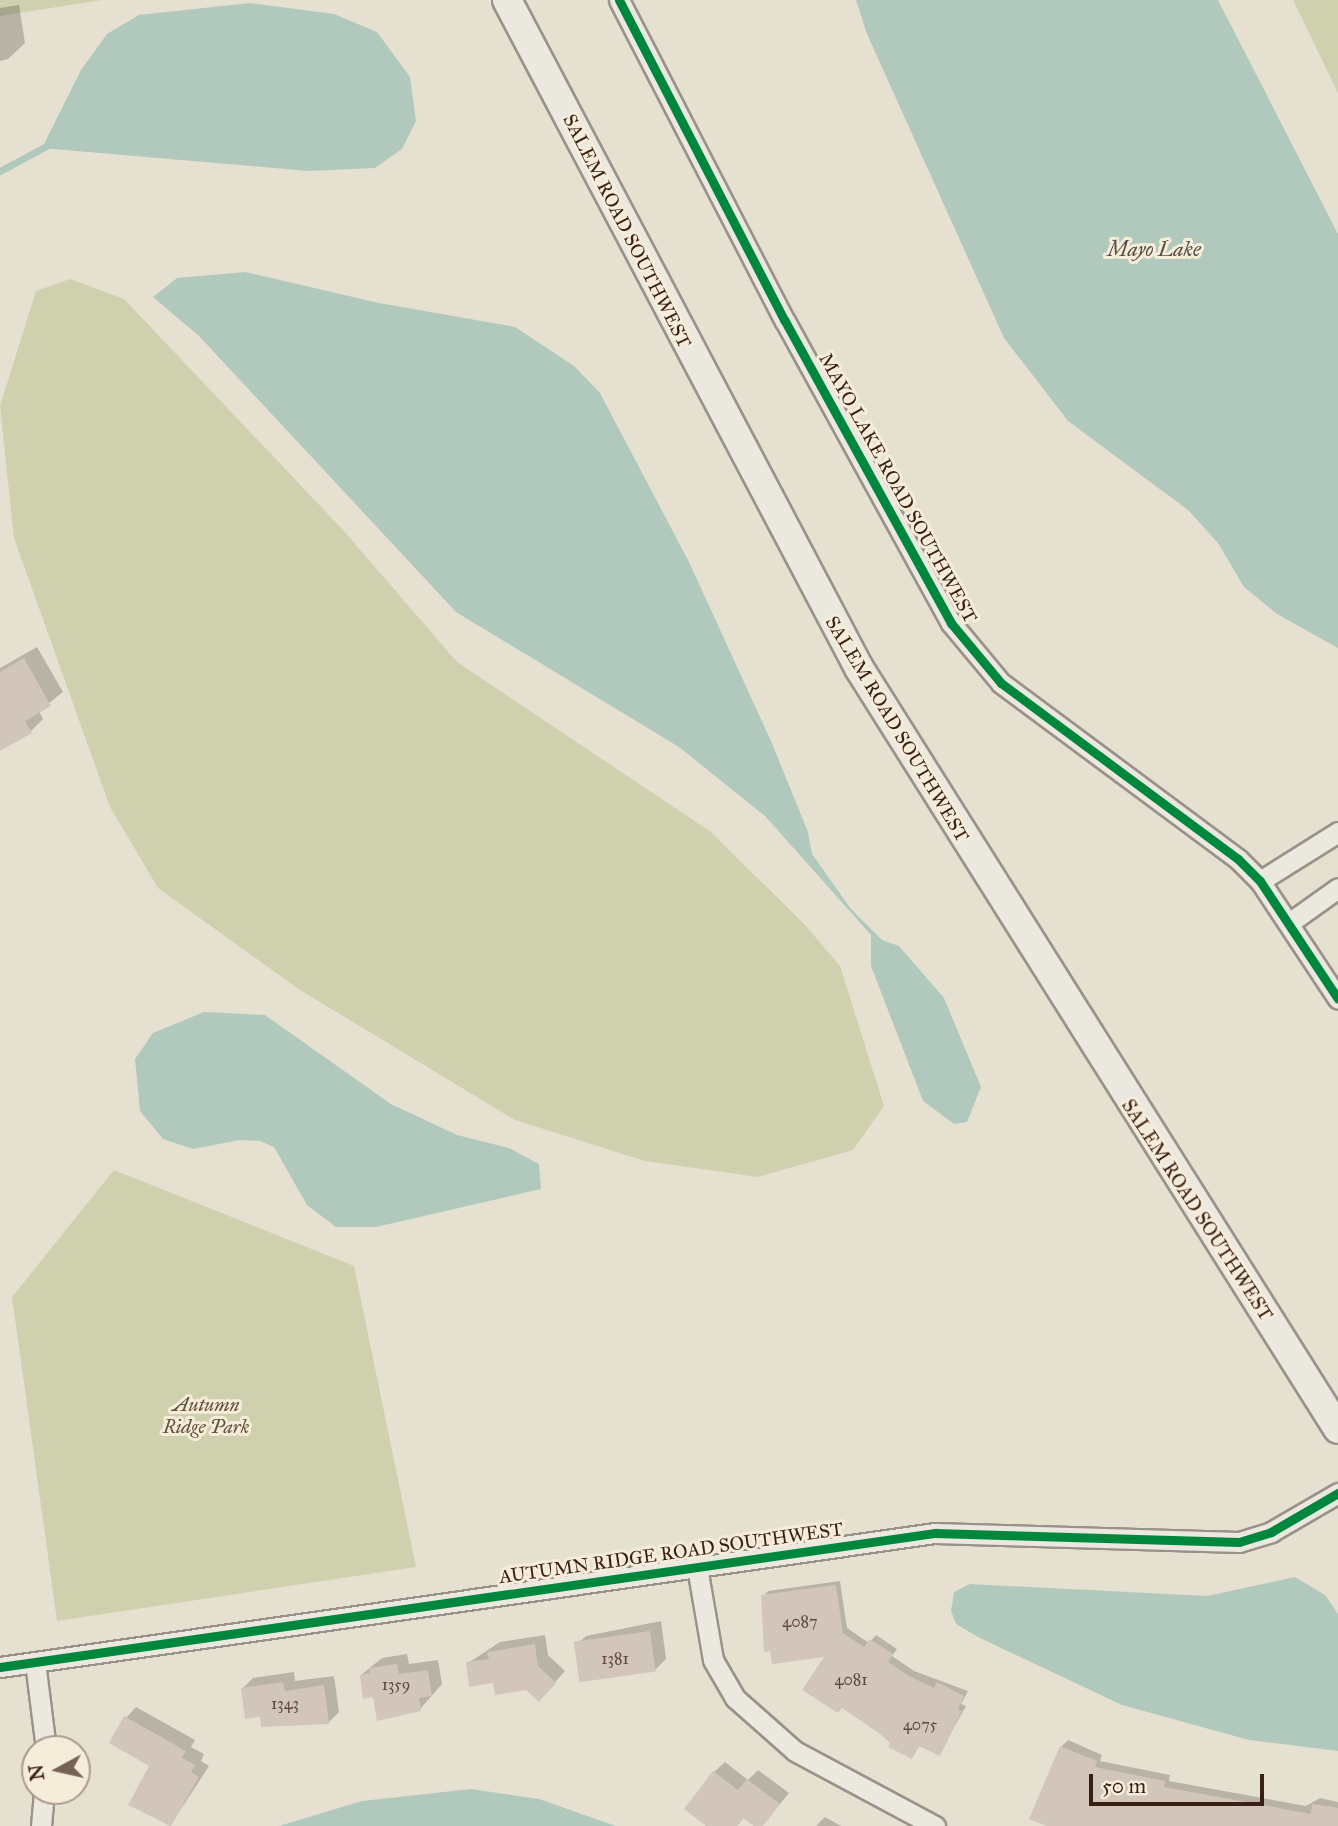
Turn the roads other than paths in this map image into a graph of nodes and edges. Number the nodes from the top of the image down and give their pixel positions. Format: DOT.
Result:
graph roads {
  1 [pos="508,0"];
  2 [pos="619,0"];
  3 [pos="1338,832"];
  4 [pos="1260,881"];
  5 [pos="1338,888"];
  6 [pos="1290,923"];
  7 [pos="1338,999"];
  8 [pos="1338,1429"];
  9 [pos="1338,1493"];
  10 [pos="697,1567"];
  11 [pos="35,1662"];
  12 [pos="0,1667"];
  13 [pos="44,1735"];
  14 [pos="43,1805"];
  15 [pos="41,1826"];
  16 [pos="935,1826"];
  1 -- 8 [label="main road, SALEM ROAD SOUTHWEST"];
  2 -- 4 [label="street, MAYO LAKE ROAD SOUTHWEST"];
  3 -- 4 [label="street"];
  4 -- 6 [label="street, MAYO LAKE ROAD SOUTHWEST"];
  5 -- 6 [label="street"];
  6 -- 7 [label="street, MAYO LAKE ROAD SOUTHWEST"];
  9 -- 10 [label="street, AUTUMN RIDGE ROAD SOUTHWEST"];
  10 -- 11 [label="street, AUTUMN RIDGE ROAD SOUTHWEST"];
  10 -- 16 [label="street"];
  11 -- 12 [label="street, AUTUMN RIDGE ROAD SOUTHWEST"];
  11 -- 13 [label="street"];
  14 -- 15 [label="street"];
}
